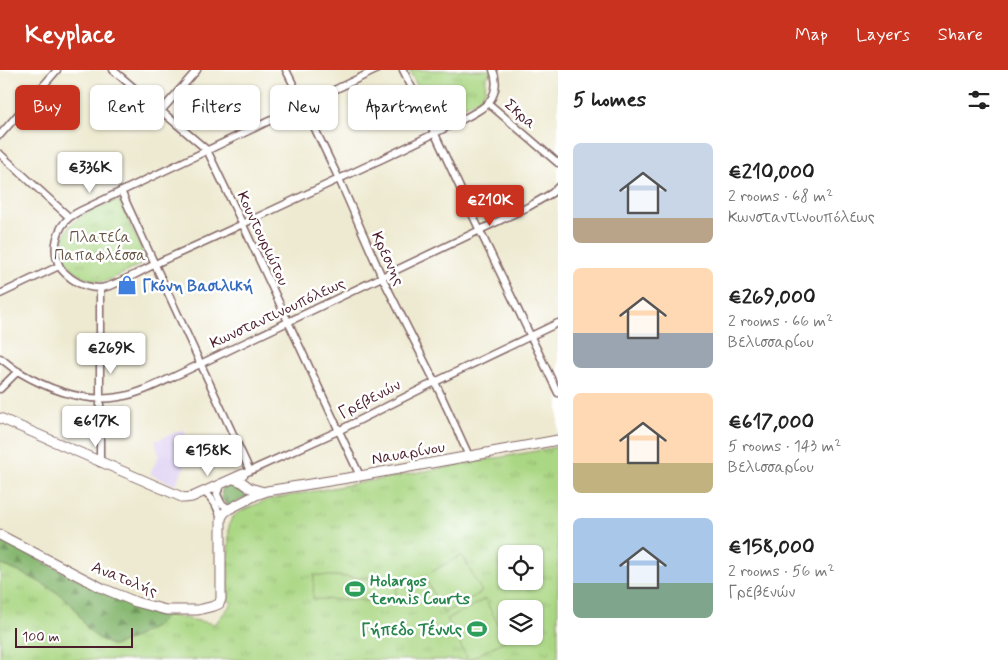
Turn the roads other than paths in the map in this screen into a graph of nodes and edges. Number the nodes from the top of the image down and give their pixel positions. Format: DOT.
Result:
graph roads {
  1 [pos="57,70"];
  2 [pos="113,70"];
  3 [pos="197,70"];
  4 [pos="286,70"];
  5 [pos="376,70"];
  6 [pos="403,70"];
  7 [pos="493,70"];
  8 [pos="131,85"];
  9 [pos="294,85"];
  10 [pos="338,88"];
  11 [pos="488,103"];
  12 [pos="164,109"];
  13 [pos="164,113"];
  14 [pos="270,120"];
  15 [pos="315,130"];
  16 [pos="435,134"];
  17 [pos="0,135"];
  18 [pos="207,150"];
  19 [pos="0,154"];
  20 [pos="558,163"];
  21 [pos="339,179"];
  22 [pos="558,188"];
  23 [pos="121,191"];
  24 [pos="69,217"];
  25 [pos="243,225"];
  26 [pos="480,231"];
  27 [pos="155,264"];
  28 [pos="59,266"];
  29 [pos="382,277"];
  30 [pos="100,288"];
  31 [pos="0,294"];
  32 [pos="288,321"];
  33 [pos="558,323"];
  34 [pos="531,336"];
  35 [pos="0,358"];
  36 [pos="200,364"];
  37 [pos="18,371"];
  38 [pos="435,382"];
  39 [pos="0,389"];
  40 [pos="557,390"];
  41 [pos="100,398"];
  42 [pos="0,418"];
  43 [pos="338,430"];
  44 [pos="558,440"];
  45 [pos="469,456"];
  46 [pos="100,462"];
  47 [pos="247,473"];
  48 [pos="360,476"];
  49 [pos="234,479"];
  50 [pos="220,485"];
  51 [pos="204,492"];
  52 [pos="264,492"];
  53 [pos="229,509"];
  54 [pos="221,518"];
  55 [pos="0,535"];
  1 -- 17 [label="street"];
  2 -- 8 [label="street, Κουντουριώτου"];
  3 -- 12 [label="street"];
  4 -- 9 [label="street, Κρεσνης"];
  5 -- 10 [label="street"];
  6 -- 16 [label="street"];
  7 -- 11 [label="street"];
  11 -- 16 [label="street"];
  11 -- 20 [label="street, Σκρα"];
  13 -- 18 [label="street, Κουντουριώτου"];
  14 -- 18 [label="street"];
  15 -- 21 [label="street, Κρεσνης"];
  16 -- 21 [label="street"];
  16 -- 26 [label="street"];
  18 -- 23 [label="street"];
  18 -- 25 [label="street, Κουντουριώτου"];
  19 -- 24 [label="street"];
  21 -- 25 [label="street"];
  21 -- 29 [label="street, Κρεσνης"];
  22 -- 26 [label="street, Κωνσταντινουπόλεως"];
  23 -- 24 [label="street"];
  23 -- 27 [label="street"];
  24 -- 28 [label="street"];
  25 -- 27 [label="street"];
  25 -- 32 [label="street, Κουντουριώτου"];
  26 -- 29 [label="street, Κωνσταντινουπόλεως"];
  26 -- 34 [label="street"];
  27 -- 30 [label="street"];
  27 -- 36 [label="street"];
  28 -- 30 [label="street"];
  28 -- 31 [label="street"];
  29 -- 32 [label="street, Κωνσταντινουπόλεως"];
  29 -- 38 [label="street, Κρεσνης"];
  30 -- 41 [label="street"];
  32 -- 36 [label="street, Κωνσταντινουπόλεως"];
  32 -- 43 [label="street, Κουντουριώτου"];
  33 -- 34 [label="street, Γρεβενών"];
  34 -- 38 [label="street, Γρεβενών"];
  34 -- 40 [label="street"];
  35 -- 37 [label="street, Κωνσταντινουπόλεως"];
  36 -- 41 [label="street, Κωνσταντινουπόλεως"];
  36 -- 47 [label="street"];
  37 -- 39 [label="street"];
  37 -- 41 [label="street, Κωνσταντινουπόλεως"];
  38 -- 43 [label="street, Γρεβενών"];
  38 -- 45 [label="street, Κρεσνης"];
  41 -- 46 [label="street"];
  42 -- 46 [label="street"];
  43 -- 47 [label="street, Γρεβενών"];
  43 -- 48 [label="street, Κουντουριώτου"];
  44 -- 45 [label="street, Ναυαρίνου"];
  45 -- 48 [label="street, Ναυαρίνου"];
  46 -- 51 [label="street, Γρεβενών"];
  47 -- 49 [label="street, Γρεβενών"];
  48 -- 52 [label="street, Ναυαρίνου"];
  49 -- 50 [label="street, Γρεβενών"];
  49 -- 52 [label="street"];
  50 -- 51 [label="street, Γρεβενών"];
  50 -- 53 [label="street"];
  51 -- 54 [label="street, Ανατολής"];
  52 -- 53 [label="street, Ναυαρίνου"];
  53 -- 54 [label="street, Ναυαρίνου"];
  54 -- 55 [label="street, Ανατολής"];
}
